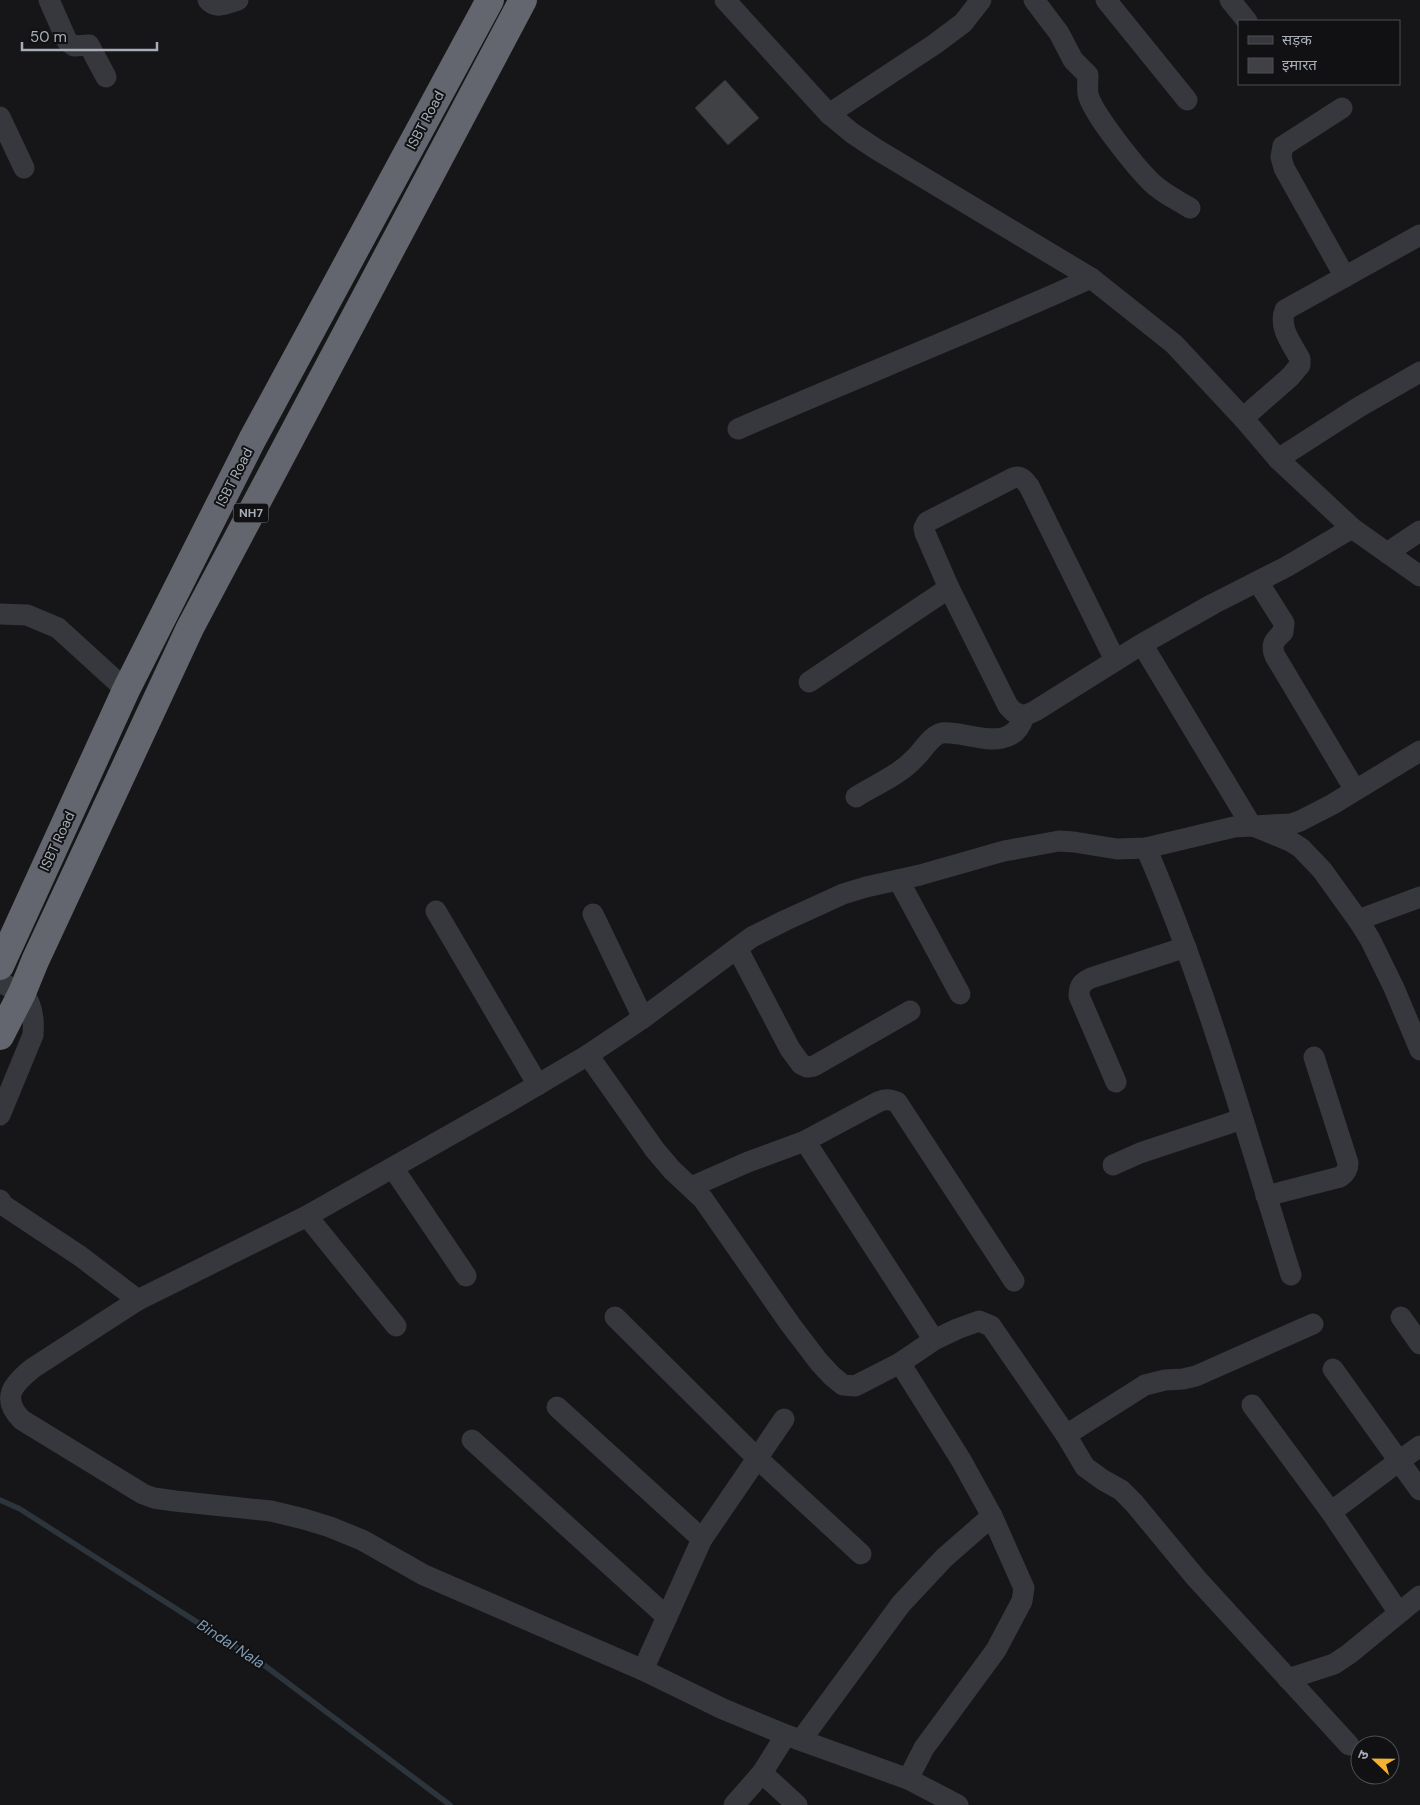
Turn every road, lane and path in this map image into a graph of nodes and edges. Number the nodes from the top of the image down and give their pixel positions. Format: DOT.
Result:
graph roads {
  1 [pos="49,0"];
  2 [pos="208,0"];
  3 [pos="238,0"];
  4 [pos="490,0"];
  5 [pos="523,0"];
  6 [pos="725,0"];
  7 [pos="981,0"];
  8 [pos="1034,0"];
  9 [pos="1106,0"];
  10 [pos="1234,1"];
  11 [pos="1246,20"];
  12 [pos="106,77"];
  13 [pos="1187,100"];
  14 [pos="1342,108"];
  15 [pos="829,114"];
  16 [pos="0,117"];
  17 [pos="24,168"];
  18 [pos="1190,208"];
  19 [pos="1420,235"];
  20 [pos="1345,277"];
  21 [pos="1091,278"];
  22 [pos="1420,372"];
  23 [pos="1243,418"];
  24 [pos="738,429"];
  25 [pos="1278,459"];
  26 [pos="1352,528"];
  27 [pos="1420,531"];
  28 [pos="1387,553"];
  29 [pos="1420,576"];
  30 [pos="1258,582"];
  31 [pos="949,588"];
  32 [pos="0,614"];
  33 [pos="1142,644"];
  34 [pos="1115,660"];
  35 [pos="809,682"];
  36 [pos="126,690"];
  37 [pos="1024,716"];
  38 [pos="1420,751"];
  39 [pos="1355,790"];
  40 [pos="856,797"];
  41 [pos="1251,825"];
  42 [pos="1146,848"];
  43 [pos="900,881"];
  44 [pos="1420,897"];
  45 [pos="436,911"];
  46 [pos="593,914"];
  47 [pos="1358,920"];
  48 [pos="1186,947"];
  49 [pos="737,948"];
  50 [pos="0,966"];
  51 [pos="11,988"];
  52 [pos="960,994"];
  53 [pos="910,1011"];
  54 [pos="643,1018"];
  55 [pos="0,1036"];
  56 [pos="1420,1050"];
  57 [pos="588,1055"];
  58 [pos="1314,1057"];
  59 [pos="1116,1082"];
  60 [pos="538,1085"];
  61 [pos="0,1115"];
  62 [pos="1242,1119"];
  63 [pos="805,1141"];
  64 [pos="1113,1165"];
  65 [pos="393,1168"];
  66 [pos="690,1187"];
  67 [pos="1266,1196"];
  68 [pos="0,1200"];
  69 [pos="306,1216"];
  70 [pos="1291,1275"];
  71 [pos="466,1276"];
  72 [pos="1014,1281"];
  73 [pos="138,1300"];
  74 [pos="614,1317"];
  75 [pos="1401,1317"];
  76 [pos="1313,1324"];
  77 [pos="396,1326"];
  78 [pos="934,1340"];
  79 [pos="1420,1344"];
  80 [pos="900,1364"];
  81 [pos="1333,1370"];
  82 [pos="1252,1405"];
  83 [pos="557,1407"];
  84 [pos="784,1420"];
  85 [pos="1066,1435"];
  86 [pos="472,1440"];
  87 [pos="1420,1446"];
  88 [pos="757,1458"];
  89 [pos="1399,1461"];
  90 [pos="1420,1490"];
  91 [pos="1331,1512"];
  92 [pos="992,1516"];
  93 [pos="702,1539"];
  94 [pos="861,1554"];
  95 [pos="1420,1596"];
  96 [pos="1399,1613"];
  97 [pos="667,1617"];
  98 [pos="643,1670"];
  99 [pos="1288,1678"];
  100 [pos="793,1738"];
  101 [pos="1349,1745"];
  102 [pos="762,1773"];
  103 [pos="908,1779"];
  104 [pos="734,1805"];
  105 [pos="798,1805"];
  106 [pos="958,1805"];
  1 -- 12 [label="street"];
  2 -- 3 [label="street"];
  4 -- 36 [label="highway, ISBT Road / NH7"];
  5 -- 51 [label="highway, NH7"];
  6 -- 15 [label="street"];
  7 -- 15 [label="street"];
  8 -- 18 [label="street"];
  9 -- 13 [label="street"];
  10 -- 11 [label="street"];
  14 -- 20 [label="street"];
  15 -- 21 [label="street"];
  16 -- 17 [label="street"];
  19 -- 20 [label="street"];
  20 -- 23 [label="street"];
  21 -- 23 [label="street"];
  21 -- 24 [label="street"];
  22 -- 25 [label="street"];
  23 -- 25 [label="street"];
  25 -- 26 [label="street"];
  26 -- 28 [label="street"];
  26 -- 30 [label="street"];
  27 -- 28 [label="street"];
  28 -- 29 [label="street"];
  30 -- 33 [label="street"];
  30 -- 39 [label="street"];
  31 -- 34 [label="street"];
  31 -- 35 [label="street"];
  31 -- 37 [label="street"];
  32 -- 36 [label="street"];
  33 -- 34 [label="street"];
  33 -- 41 [label="street"];
  34 -- 37 [label="street"];
  36 -- 50 [label="highway, ISBT Road / NH7"];
  37 -- 40 [label="street"];
  38 -- 39 [label="street"];
  39 -- 41 [label="street"];
  41 -- 42 [label="street"];
  41 -- 47 [label="street"];
  42 -- 43 [label="street"];
  42 -- 48 [label="street"];
  43 -- 49 [label="street"];
  43 -- 52 [label="street"];
  44 -- 47 [label="street"];
  45 -- 60 [label="street"];
  46 -- 54 [label="street"];
  47 -- 56 [label="street"];
  48 -- 59 [label="street"];
  48 -- 62 [label="street"];
  49 -- 53 [label="street"];
  49 -- 54 [label="street"];
  51 -- 55 [label="highway, NH7"];
  51 -- 61 [label="street"];
  54 -- 57 [label="street"];
  57 -- 60 [label="street"];
  57 -- 66 [label="street"];
  58 -- 67 [label="street"];
  60 -- 65 [label="street"];
  62 -- 64 [label="street"];
  62 -- 67 [label="street"];
  63 -- 66 [label="street"];
  63 -- 72 [label="street"];
  63 -- 78 [label="street"];
  65 -- 69 [label="street"];
  65 -- 71 [label="street"];
  66 -- 80 [label="street"];
  67 -- 70 [label="street"];
  68 -- 73 [label="street"];
  69 -- 73 [label="street"];
  69 -- 77 [label="street"];
  73 -- 98 [label="street"];
  74 -- 88 [label="street"];
  75 -- 79 [label="street"];
  76 -- 85 [label="street"];
  78 -- 80 [label="street"];
  78 -- 85 [label="street"];
  80 -- 92 [label="street"];
  81 -- 89 [label="street"];
  82 -- 91 [label="street"];
  83 -- 93 [label="street"];
  84 -- 88 [label="street"];
  85 -- 99 [label="street"];
  86 -- 97 [label="street"];
  87 -- 89 [label="street"];
  88 -- 93 [label="street"];
  88 -- 94 [label="street"];
  89 -- 90 [label="street"];
  89 -- 91 [label="street"];
  91 -- 96 [label="street"];
  92 -- 100 [label="street"];
  92 -- 103 [label="street"];
  93 -- 97 [label="street"];
  95 -- 96 [label="street"];
  96 -- 99 [label="street"];
  97 -- 98 [label="street"];
  98 -- 100 [label="street"];
  99 -- 101 [label="street"];
  100 -- 102 [label="street"];
  100 -- 103 [label="street"];
  102 -- 104 [label="street"];
  102 -- 105 [label="street"];
  103 -- 106 [label="street"];
}
